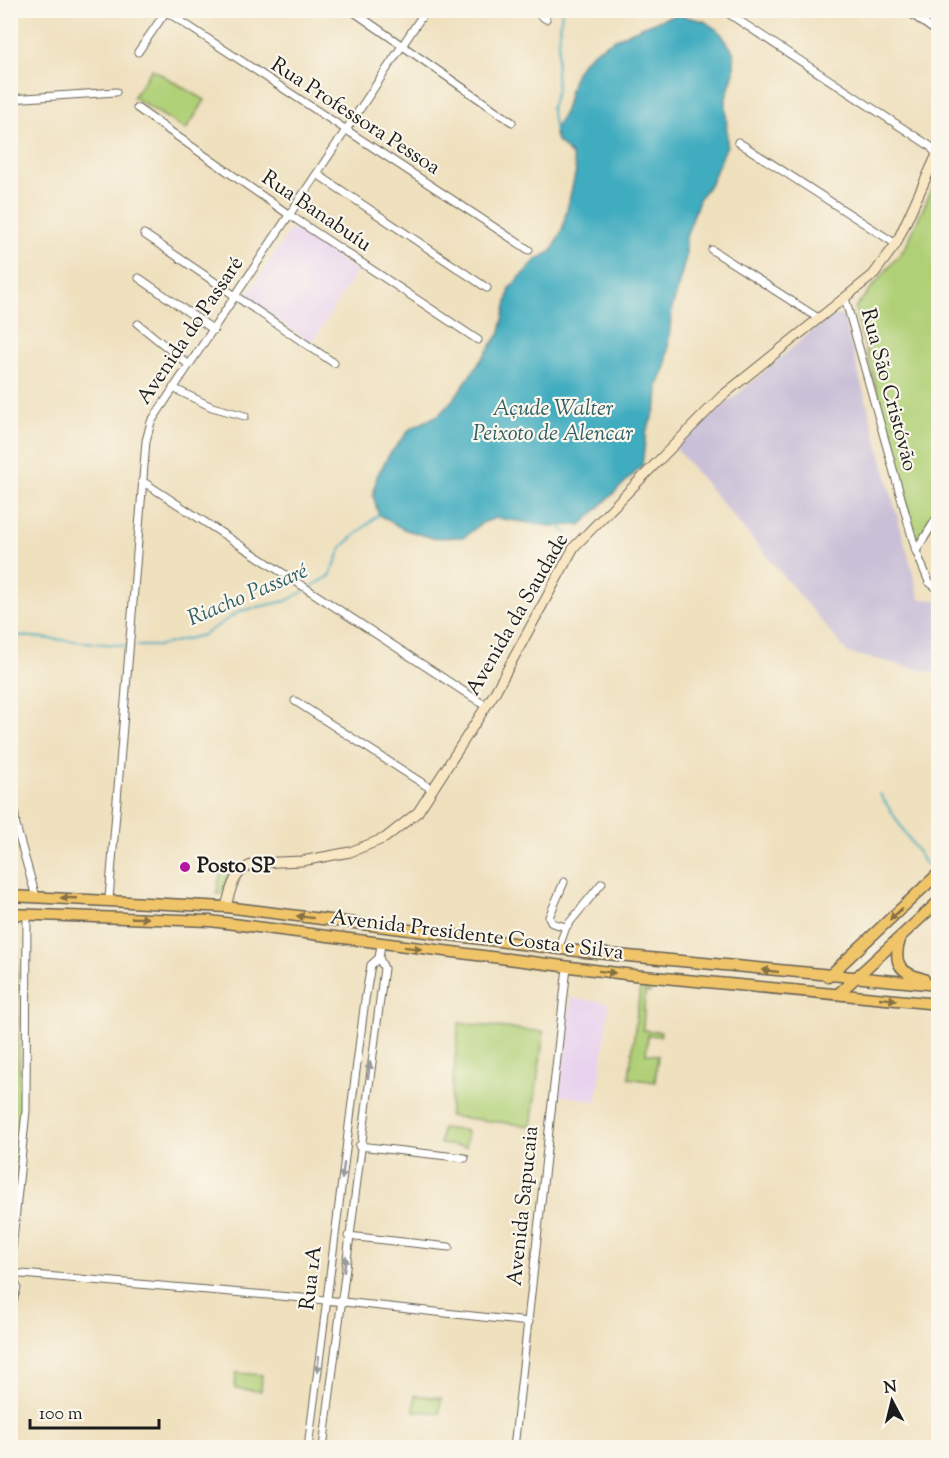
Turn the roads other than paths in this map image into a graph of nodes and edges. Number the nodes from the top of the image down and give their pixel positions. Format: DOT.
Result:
graph roads {
  1 [pos="351,10"];
  2 [pos="426,10"];
  3 [pos="533,10"];
  4 [pos="723,10"];
  5 [pos="906,10"];
  6 [pos="166,11"];
  7 [pos="546,19"];
  8 [pos="939,33"];
  9 [pos="402,47"];
  10 [pos="138,52"];
  11 [pos="116,92"];
  12 [pos="10,99"];
  13 [pos="137,108"];
  14 [pos="512,122"];
  15 [pos="347,131"];
  16 [pos="738,142"];
  17 [pos="938,152"];
  18 [pos="317,174"];
  19 [pos="288,214"];
  20 [pos="144,234"];
  21 [pos="896,244"];
  22 [pos="529,250"];
  23 [pos="712,250"];
  24 [pos="139,278"];
  25 [pos="487,288"];
  26 [pos="235,297"];
  27 [pos="845,298"];
  28 [pos="818,318"];
  29 [pos="138,324"];
  30 [pos="213,330"];
  31 [pos="478,340"];
  32 [pos="334,363"];
  33 [pos="189,365"];
  34 [pos="173,388"];
  35 [pos="245,416"];
  36 [pos="142,481"];
  37 [pos="939,516"];
  38 [pos="916,550"];
  39 [pos="939,589"];
  40 [pos="295,701"];
  41 [pos="486,706"];
  42 [pos="10,767"];
  43 [pos="433,790"];
  44 [pos="939,874"];
  45 [pos="564,882"];
  46 [pos="602,883"];
  47 [pos="10,896"];
  48 [pos="36,897"];
  49 [pos="109,899"];
  50 [pos="939,902"];
  51 [pos="213,906"];
  52 [pos="226,907"];
  53 [pos="10,914"];
  54 [pos="27,914"];
  55 [pos="210,921"];
  56 [pos="343,922"];
  57 [pos="368,925"];
  58 [pos="566,927"];
  59 [pos="341,938"];
  60 [pos="900,939"];
  61 [pos="367,942"];
  62 [pos="381,945"];
  63 [pos="558,949"];
  64 [pos="379,958"];
  65 [pos="567,967"];
  66 [pos="828,977"];
  67 [pos="855,979"];
  68 [pos="939,984"];
  69 [pos="838,994"];
  70 [pos="939,1004"];
  71 [pos="359,1146"];
  72 [pos="465,1158"];
  73 [pos="348,1236"];
  74 [pos="449,1247"];
  75 [pos="10,1272"];
  76 [pos="325,1300"];
  77 [pos="340,1302"];
  78 [pos="10,1312"];
  79 [pos="528,1322"];
  80 [pos="308,1448"];
  81 [pos="323,1448"];
  82 [pos="514,1448"];
  1 -- 9 [label="street"];
  2 -- 9 [label="street, Avenida do Passaré"];
  3 -- 7 [label="street"];
  4 -- 17 [label="street"];
  5 -- 8 [label="street"];
  6 -- 10 [label="street"];
  6 -- 15 [label="street, Rua Professora Pessoa"];
  9 -- 14 [label="street"];
  9 -- 15 [label="street, Avenida do Passaré"];
  11 -- 12 [label="street"];
  13 -- 19 [label="street, Rua Banabuíu"];
  15 -- 18 [label="street, Avenida do Passaré"];
  15 -- 22 [label="street, Rua Professora Pessoa"];
  16 -- 21 [label="street"];
  17 -- 21 [label="street, Avenida da Saudade"];
  18 -- 19 [label="street, Avenida do Passaré"];
  18 -- 25 [label="street"];
  19 -- 26 [label="street, Avenida do Passaré"];
  19 -- 31 [label="street, Rua Banabuíu"];
  20 -- 26 [label="street"];
  21 -- 27 [label="street, Avenida da Saudade"];
  23 -- 28 [label="street"];
  24 -- 30 [label="street"];
  26 -- 30 [label="street, Avenida do Passaré"];
  26 -- 32 [label="street"];
  27 -- 28 [label="street, Avenida da Saudade"];
  27 -- 38 [label="street, Rua São Cristóvão"];
  28 -- 41 [label="street, Avenida da Saudade"];
  29 -- 33 [label="street"];
  30 -- 33 [label="street, Avenida do Passaré"];
  33 -- 34 [label="street, Avenida do Passaré"];
  34 -- 35 [label="street"];
  34 -- 36 [label="street, Avenida do Passaré"];
  36 -- 41 [label="street"];
  36 -- 49 [label="street, Avenida do Passaré"];
  37 -- 38 [label="street"];
  38 -- 39 [label="street, Rua São Cristóvão"];
  40 -- 43 [label="street"];
  41 -- 43 [label="street, Avenida da Saudade"];
  42 -- 48 [label="street"];
  43 -- 52 [label="street, Avenida da Saudade"];
  44 -- 66 [label="main road, one-way"];
  45 -- 58 [label="street"];
  46 -- 58 [label="street"];
  47 -- 48 [label="main road, Avenida Presidente Costa e Silva"];
  49 -- 48 [label="main road, Avenida Presidente Costa e Silva, one-way"];
  49 -- 51 [label="main road, Avenida Presidente Costa e Silva"];
  50 -- 60 [label="main road"];
  51 -- 52 [label="main road, Avenida Presidente Costa e Silva"];
  51 -- 55 [label="main road"];
  56 -- 52 [label="main road, Avenida Presidente Costa e Silva, one-way"];
  53 -- 54 [label="main road, Avenida Presidente Costa e Silva"];
  54 -- 55 [label="main road, Avenida Presidente Costa e Silva, one-way"];
  54 -- 75 [label="street"];
  55 -- 59 [label="main road, Avenida Presidente Costa e Silva"];
  56 -- 57 [label="main road, Avenida Presidente Costa e Silva"];
  56 -- 59 [label="main road"];
  57 -- 61 [label="main road"];
  57 -- 63 [label="main road, Avenida Presidente Costa e Silva"];
  58 -- 63 [label="street"];
  59 -- 61 [label="main road, Avenida Presidente Costa e Silva"];
  60 -- 67 [label="main road"];
  60 -- 68 [label="main road"];
  61 -- 62 [label="main road, Avenida Presidente Costa e Silva"];
  62 -- 64 [label="street"];
  62 -- 65 [label="main road, Avenida Presidente Costa e Silva, one-way"];
  66 -- 63 [label="main road, Avenida Presidente Costa e Silva, one-way"];
  71 -- 64 [label="street, Rua 1A, one-way"];
  64 -- 76 [label="street, Rua 1A, one-way"];
  65 -- 69 [label="main road, Avenida Presidente Costa e Silva, one-way"];
  65 -- 79 [label="street, Avenida Sapucaia"];
  66 -- 67 [label="main road, Avenida Presidente Costa e Silva"];
  66 -- 69 [label="main road"];
  67 -- 68 [label="main road, Avenida Presidente Costa e Silva"];
  67 -- 69 [label="main road"];
  69 -- 70 [label="main road, Avenida Presidente Costa e Silva, one-way"];
  71 -- 72 [label="street"];
  71 -- 73 [label="street, Rua 1A"];
  73 -- 74 [label="street"];
  77 -- 73 [label="street, Rua 1A, one-way"];
  75 -- 76 [label="street"];
  75 -- 78 [label="street"];
  76 -- 77 [label="street"];
  76 -- 80 [label="street, Rua 1A, one-way"];
  77 -- 79 [label="street"];
  77 -- 81 [label="street, Rua 1A"];
  79 -- 82 [label="street, Avenida Sapucaia"];
}
